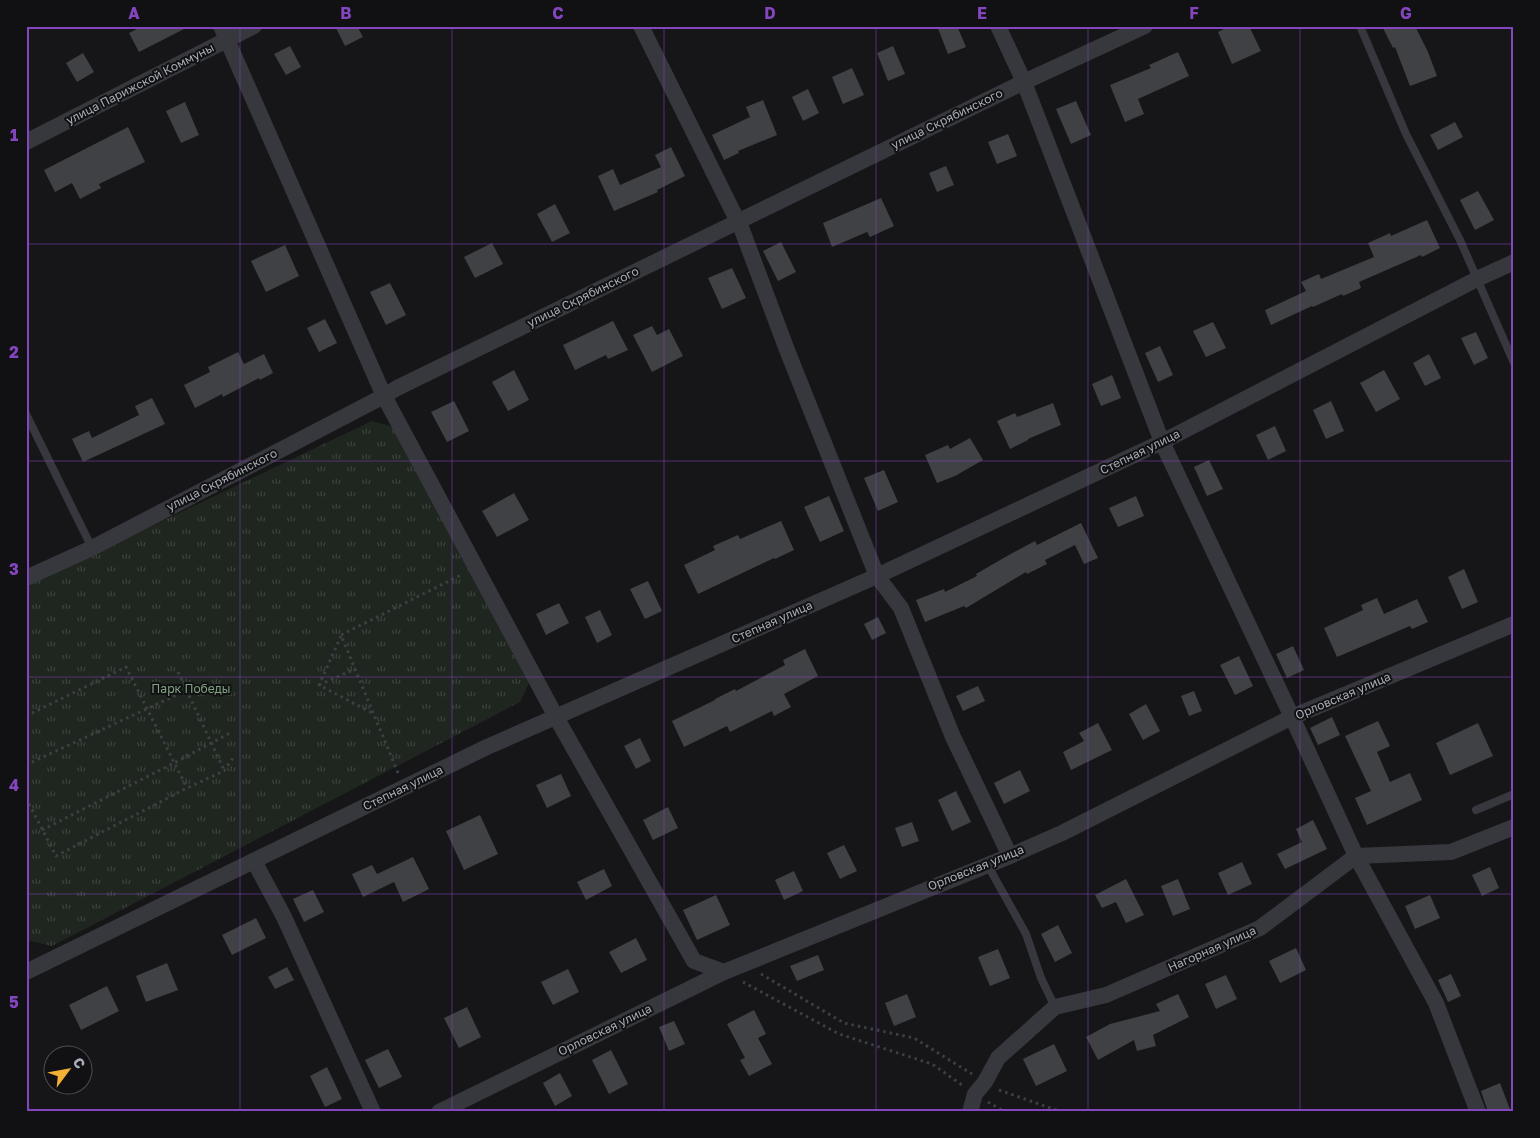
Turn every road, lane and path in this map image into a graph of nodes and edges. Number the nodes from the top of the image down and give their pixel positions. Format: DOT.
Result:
graph roads {
  1 [pos="254,26"];
  2 [pos="641,26"];
  3 [pos="998,26"];
  4 [pos="1145,26"];
  5 [pos="1360,26"];
  6 [pos="225,33"];
  7 [pos="1024,82"];
  8 [pos="26,142"];
  9 [pos="737,222"];
  10 [pos="1514,262"];
  11 [pos="1477,279"];
  12 [pos="1514,363"];
  13 [pos="384,396"];
  14 [pos="26,414"];
  15 [pos="1162,442"];
  16 [pos="92,548"];
  17 [pos="476,567"];
  18 [pos="877,576"];
  19 [pos="26,578"];
  20 [pos="1514,624"];
  21 [pos="341,635"];
  22 [pos="355,669"];
  23 [pos="178,672"];
  24 [pos="319,685"];
  25 [pos="187,690"];
  26 [pos="147,709"];
  27 [pos="374,714"];
  28 [pos="26,716"];
  29 [pos="556,717"];
  30 [pos="1292,717"];
  31 [pos="230,733"];
  32 [pos="211,743"];
  33 [pos="233,758"];
  34 [pos="174,763"];
  35 [pos="26,765"];
  36 [pos="224,771"];
  37 [pos="187,788"];
  38 [pos="404,788"];
  39 [pos="26,793"];
  40 [pos="1514,794"];
  41 [pos="26,798"];
  42 [pos="1476,810"];
  43 [pos="1514,827"];
  44 [pos="42,830"];
  45 [pos="1010,856"];
  46 [pos="1356,856"];
  47 [pos="254,861"];
  48 [pos="987,864"];
  49 [pos="744,964"];
  50 [pos="26,972"];
  51 [pos="724,972"];
  52 [pos="1054,1007"];
  53 [pos="980,1088"];
  54 [pos="372,1112"];
  55 [pos="439,1112"];
  56 [pos="970,1112"];
  57 [pos="1005,1112"];
  58 [pos="1062,1112"];
  59 [pos="1478,1112"];
  1 -- 6 [label="street, улица Парижской Коммуны"];
  2 -- 9 [label="street"];
  3 -- 7 [label="street"];
  4 -- 7 [label="street, улица Скрябинского"];
  5 -- 11 [label="lane"];
  6 -- 8 [label="street, улица Парижской Коммуны"];
  6 -- 13 [label="street"];
  7 -- 9 [label="street, улица Скрябинского"];
  7 -- 15 [label="street"];
  9 -- 13 [label="street, улица Скрябинского"];
  9 -- 18 [label="street"];
  10 -- 11 [label="street, Степная улица"];
  11 -- 12 [label="lane"];
  11 -- 15 [label="street, Степная улица"];
  13 -- 16 [label="street, улица Скрябинского"];
  13 -- 17 [label="street"];
  14 -- 16 [label="lane"];
  15 -- 18 [label="street, Степная улица"];
  15 -- 30 [label="street"];
  16 -- 19 [label="street, улица Скрябинского"];
  17 -- 21 [label="path"];
  17 -- 29 [label="street"];
  18 -- 29 [label="street, Степная улица"];
  18 -- 45 [label="street"];
  20 -- 30 [label="street, Орловская улица"];
  21 -- 22 [label="path"];
  21 -- 24 [label="path"];
  22 -- 24 [label="path"];
  22 -- 27 [label="path"];
  23 -- 25 [label="path"];
  24 -- 27 [label="path"];
  25 -- 26 [label="path"];
  25 -- 32 [label="path"];
  26 -- 28 [label="path"];
  26 -- 34 [label="path"];
  26 -- 35 [label="path"];
  27 -- 38 [label="path"];
  29 -- 38 [label="street, Степная улица"];
  29 -- 51 [label="street"];
  30 -- 45 [label="street, Орловская улица"];
  30 -- 46 [label="street"];
  31 -- 32 [label="path"];
  32 -- 34 [label="path"];
  32 -- 36 [label="path"];
  33 -- 36 [label="path"];
  34 -- 37 [label="path"];
  34 -- 44 [label="path"];
  36 -- 37 [label="path"];
  37 -- 44 [label="path"];
  38 -- 47 [label="street, Степная улица"];
  39 -- 44 [label="path"];
  40 -- 42 [label="lane"];
  41 -- 44 [label="path"];
  43 -- 46 [label="street"];
  45 -- 48 [label="street, Орловская улица"];
  46 -- 52 [label="street, Нагорная улица"];
  46 -- 59 [label="street"];
  47 -- 50 [label="street, Степная улица"];
  47 -- 54 [label="street"];
  48 -- 49 [label="street, Орловская улица"];
  48 -- 52 [label="lane"];
  49 -- 51 [label="street, Орловская улица"];
  49 -- 53 [label="path"];
  51 -- 53 [label="path"];
  51 -- 55 [label="street, Орловская улица"];
  52 -- 53 [label="street, Нагорная улица"];
  53 -- 56 [label="street, Нагорная улица"];
  53 -- 57 [label="path"];
  53 -- 58 [label="path"];
}
